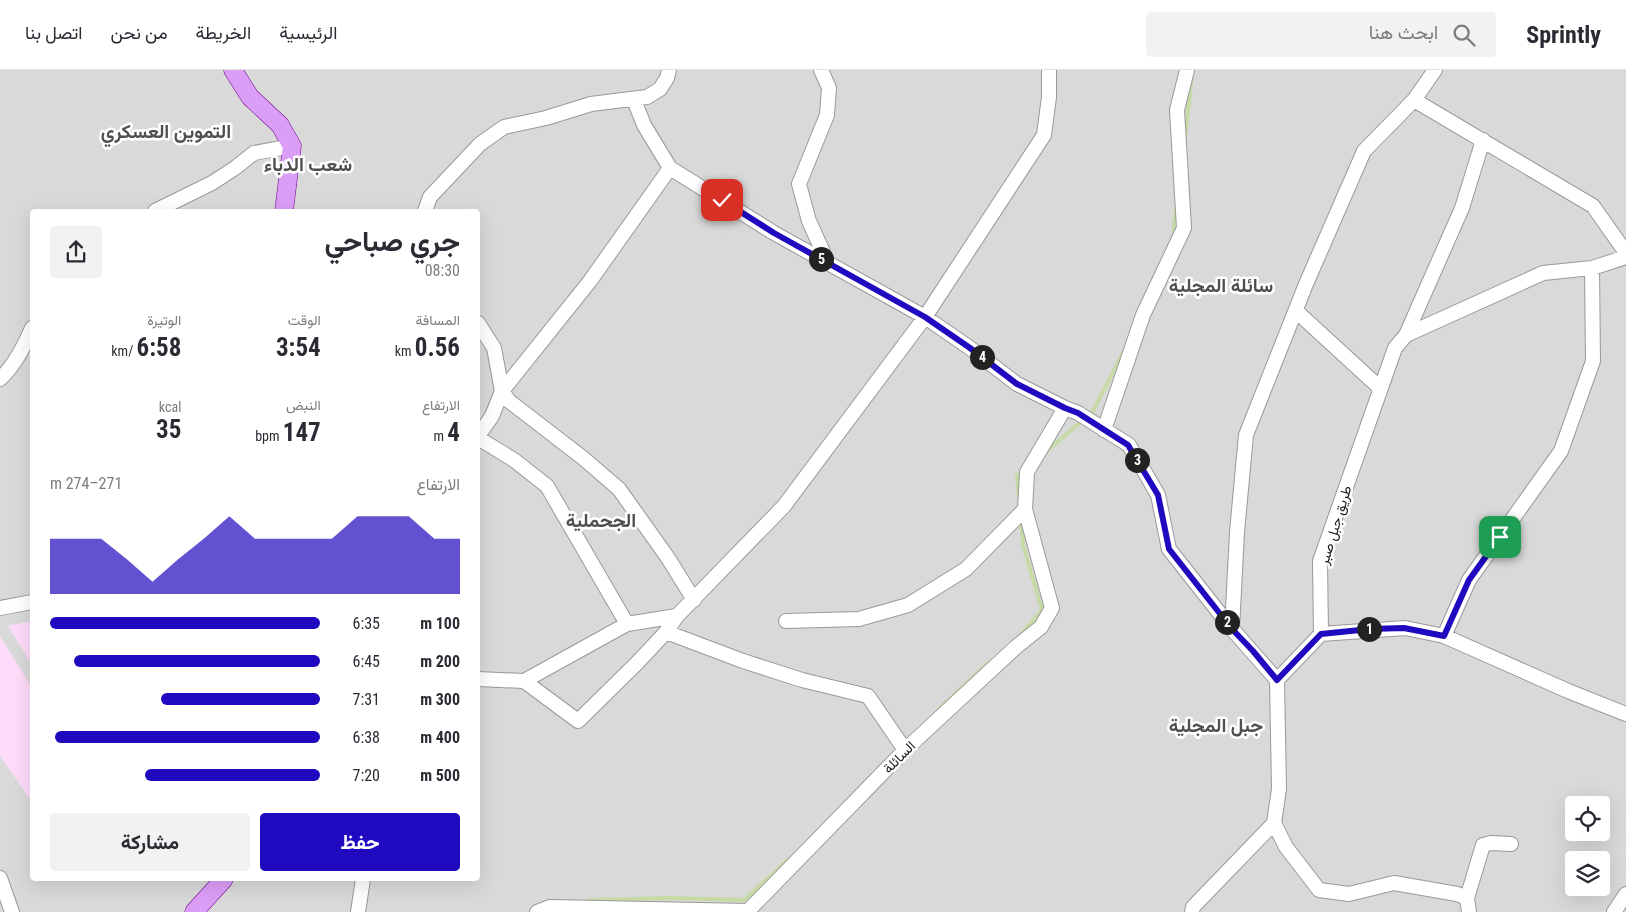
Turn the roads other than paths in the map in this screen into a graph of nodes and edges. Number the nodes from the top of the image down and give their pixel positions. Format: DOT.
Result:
graph roads {
  1 [pos="232,70"];
  2 [pos="669,70"];
  3 [pos="821,70"];
  4 [pos="1049,70"];
  5 [pos="1187,70"];
  6 [pos="1435,70"];
  7 [pos="634,100"];
  8 [pos="1414,100"];
  9 [pos="1483,140"];
  10 [pos="292,146"];
  11 [pos="670,168"];
  12 [pos="159,209"];
  13 [pos="284,209"];
  14 [pos="426,209"];
  15 [pos="1626,253"];
  16 [pos="1626,257"];
  17 [pos="828,263"];
  18 [pos="1592,268"];
  19 [pos="1296,310"];
  20 [pos="925,317"];
  21 [pos="480,327"];
  22 [pos="30,333"];
  23 [pos="1406,335"];
  24 [pos="0,379"];
  25 [pos="1380,388"];
  26 [pos="502,391"];
  27 [pos="1065,408"];
  28 [pos="1104,430"];
  29 [pos="480,434"];
  30 [pos="480,438"];
  31 [pos="1025,509"];
  32 [pos="694,600"];
  33 [pos="30,602"];
  34 [pos="0,608"];
  35 [pos="677,616"];
  36 [pos="786,621"];
  37 [pos="627,624"];
  38 [pos="1232,629"];
  39 [pos="666,632"];
  40 [pos="1321,634"];
  41 [pos="1444,636"];
  42 [pos="480,678"];
  43 [pos="1277,680"];
  44 [pos="524,681"];
  45 [pos="1626,714"];
  46 [pos="905,750"];
  47 [pos="1274,823"];
  48 [pos="1511,844"];
  49 [pos="0,878"];
  50 [pos="222,881"];
  51 [pos="363,881"];
  52 [pos="1626,894"];
  53 [pos="1467,898"];
  54 [pos="748,911"];
  55 [pos="12,912"];
  56 [pos="194,912"];
  57 [pos="358,912"];
  58 [pos="537,912"];
  59 [pos="1192,912"];
  60 [pos="1469,912"];
  61 [pos="1614,912"];
  1 -- 10 [label="main road"];
  2 -- 7 [label="street"];
  3 -- 17 [label="street"];
  4 -- 20 [label="street"];
  5 -- 28 [label="street"];
  6 -- 8 [label="street"];
  7 -- 11 [label="street"];
  7 -- 14 [label="street"];
  8 -- 9 [label="street"];
  8 -- 19 [label="street"];
  9 -- 15 [label="street"];
  9 -- 23 [label="street"];
  10 -- 12 [label="street"];
  10 -- 13 [label="main road"];
  11 -- 17 [label="street"];
  11 -- 26 [label="street"];
  16 -- 18 [label="street, طريق جبل صبر"];
  17 -- 20 [label="street"];
  18 -- 23 [label="street, طريق جبل صبر"];
  18 -- 41 [label="street"];
  19 -- 25 [label="street"];
  19 -- 38 [label="street"];
  20 -- 27 [label="street"];
  20 -- 32 [label="street"];
  21 -- 26 [label="street"];
  22 -- 24 [label="street"];
  23 -- 25 [label="street, طريق جبل صبر"];
  25 -- 40 [label="street, طريق جبل صبر"];
  26 -- 29 [label="street"];
  26 -- 32 [label="street"];
  27 -- 28 [label="street"];
  27 -- 31 [label="street, السائلة"];
  28 -- 38 [label="street"];
  30 -- 37 [label="street"];
  31 -- 36 [label="street"];
  31 -- 46 [label="street, السائلة"];
  32 -- 35 [label="street"];
  33 -- 34 [label="street"];
  35 -- 37 [label="street"];
  35 -- 39 [label="street"];
  37 -- 44 [label="street"];
  38 -- 43 [label="street"];
  39 -- 44 [label="street"];
  39 -- 46 [label="street"];
  40 -- 41 [label="street"];
  40 -- 43 [label="street"];
  41 -- 45 [label="street"];
  42 -- 44 [label="street"];
  43 -- 47 [label="street"];
  46 -- 54 [label="street, السائلة"];
  47 -- 53 [label="street"];
  47 -- 59 [label="street"];
  48 -- 53 [label="street"];
  49 -- 55 [label="street"];
  50 -- 56 [label="main road"];
  51 -- 57 [label="street"];
  52 -- 61 [label="street"];
  53 -- 60 [label="street"];
  54 -- 58 [label="street, السائلة"];
}
